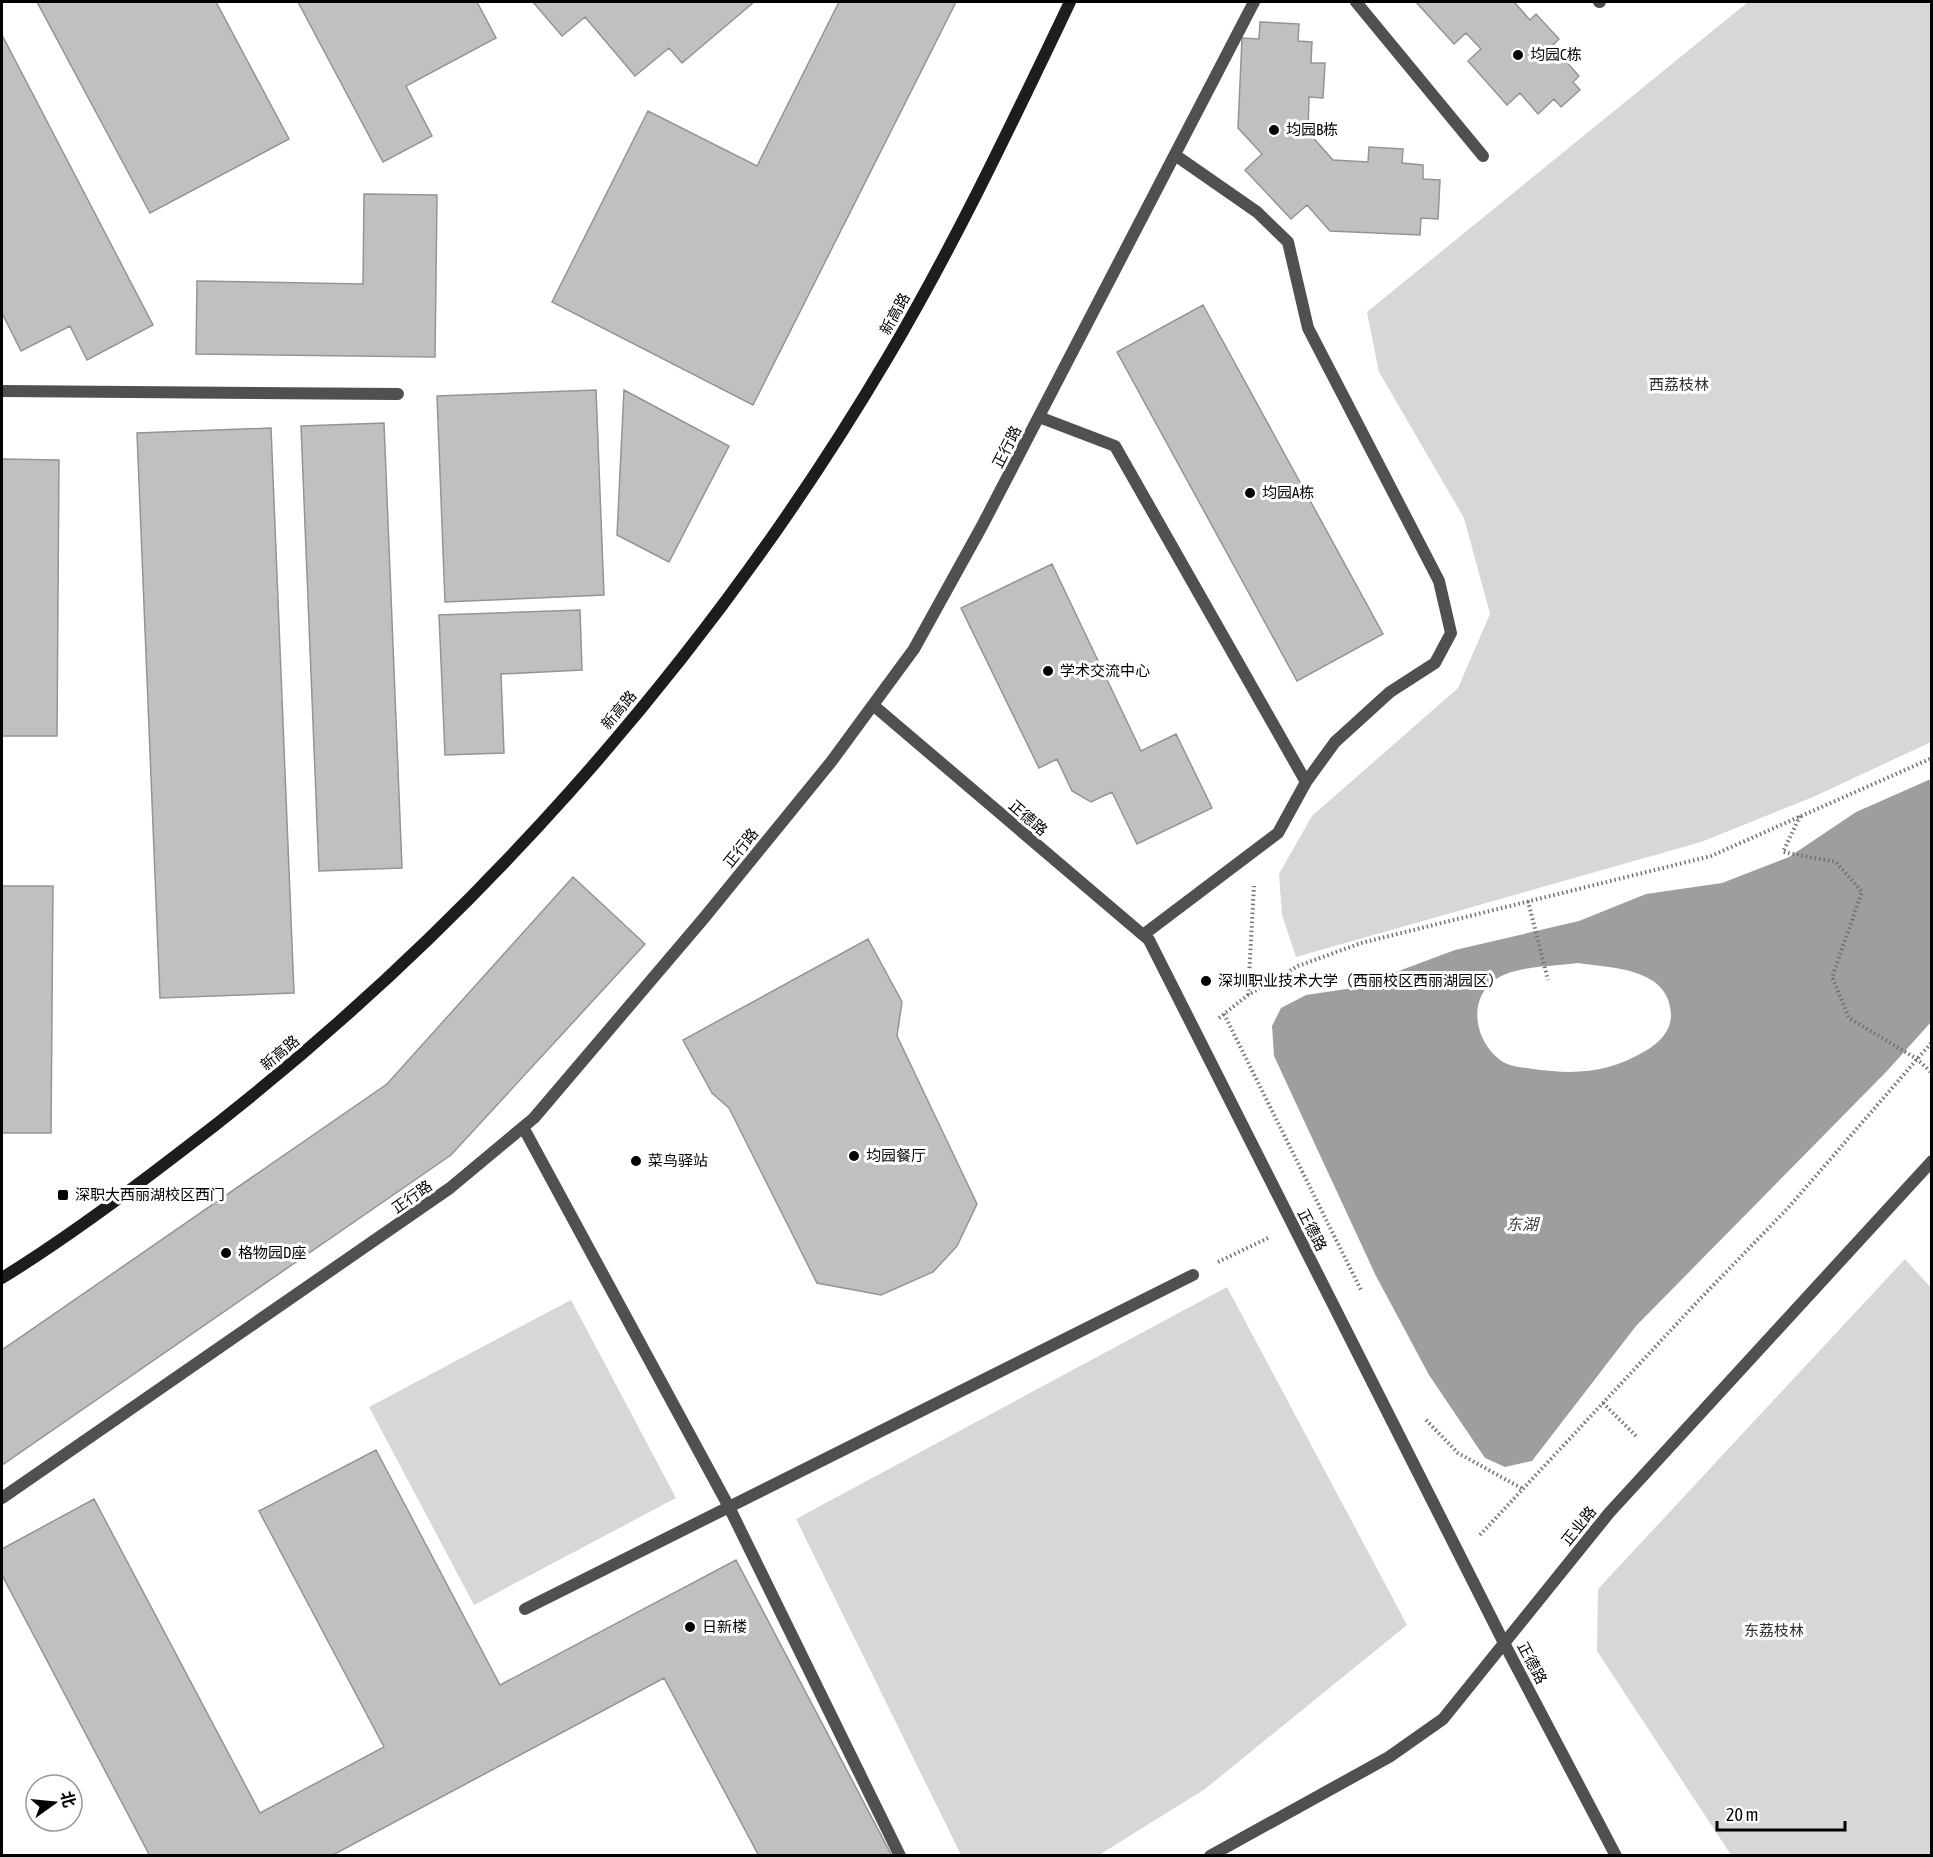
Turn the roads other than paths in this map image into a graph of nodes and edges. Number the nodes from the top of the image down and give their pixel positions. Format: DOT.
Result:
graph roads {
  1 [pos="1070,2"];
  2 [pos="1254,2"];
  3 [pos="1356,2"];
  4 [pos="1175,154"];
  5 [pos="1483,156"];
  6 [pos="2,391"];
  7 [pos="398,394"];
  8 [pos="1039,417"];
  9 [pos="873,705"];
  10 [pos="1306,782"];
  11 [pos="1143,935"];
  12 [pos="523,1127"];
  13 [pos="1932,1161"];
  14 [pos="1193,1275"];
  15 [pos="2,1278"];
  16 [pos="2,1498"];
  17 [pos="729,1507"];
  18 [pos="525,1610"];
  19 [pos="1504,1643"];
  20 [pos="900,1856"];
  21 [pos="1210,1856"];
  22 [pos="1616,1856"];
  1 -- 15 [label="street, 新高路"];
  2 -- 4 [label="lane, 正行路"];
  3 -- 5 [label="lane"];
  4 -- 8 [label="lane, 正行路"];
  4 -- 10 [label="lane"];
  6 -- 7 [label="lane"];
  8 -- 9 [label="lane, 正行路"];
  8 -- 10 [label="lane"];
  9 -- 11 [label="lane, 正德路"];
  9 -- 12 [label="lane, 正行路"];
  10 -- 11 [label="lane"];
  11 -- 19 [label="lane, 正德路"];
  12 -- 16 [label="lane, 正行路"];
  12 -- 17 [label="lane"];
  13 -- 19 [label="lane, 正业路"];
  14 -- 17 [label="lane"];
  17 -- 18 [label="lane"];
  17 -- 20 [label="lane"];
  19 -- 21 [label="lane, 正业路"];
  19 -- 22 [label="lane, 正德路"];
}
